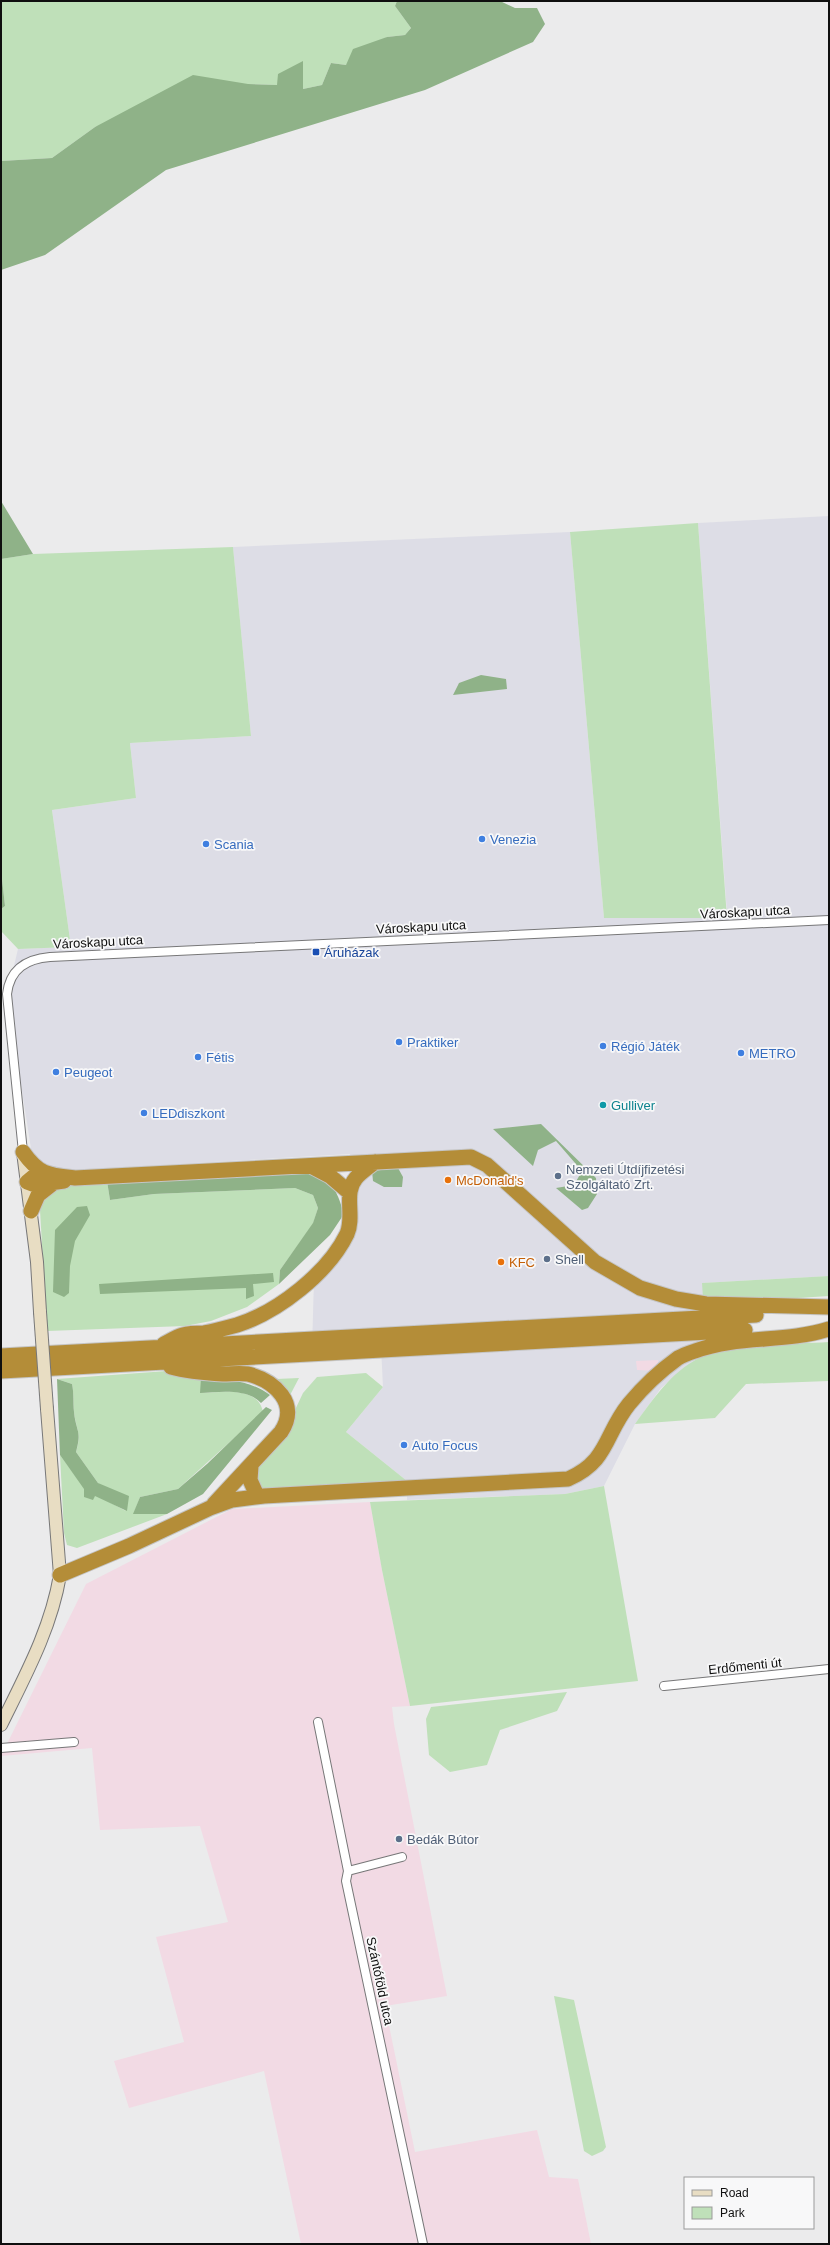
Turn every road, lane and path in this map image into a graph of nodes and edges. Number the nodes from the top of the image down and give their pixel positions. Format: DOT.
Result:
graph roads {
  1 [pos="829,920"];
  2 [pos="23,1152"];
  3 [pos="375,1162"];
  4 [pos="346,1163"];
  5 [pos="308,1165"];
  6 [pos="50,1179"];
  7 [pos="27,1182"];
  8 [pos="349,1188"];
  9 [pos="31,1211"];
  10 [pos="829,1307"];
  11 [pos="829,1311"];
  12 [pos="829,1326"];
  13 [pos="829,1329"];
  14 [pos="156,1347"];
  15 [pos="1,1356"];
  16 [pos="159,1363"];
  17 [pos="1,1371"];
  18 [pos="251,1466"];
  19 [pos="229,1489"];
  20 [pos="259,1493"];
  21 [pos="210,1508"];
  22 [pos="60,1575"];
  23 [pos="829,1669"];
  24 [pos="664,1686"];
  25 [pos="318,1722"];
  26 [pos="1,1725"];
  27 [pos="74,1742"];
  28 [pos="1,1748"];
  29 [pos="402,1857"];
  30 [pos="348,1871"];
  31 [pos="423,2244"];
  1 -- 2 [label="street, Városkapu utca"];
  2 -- 6 [label="highway"];
  2 -- 7 [label="street"];
  3 -- 4 [label="highway"];
  3 -- 8 [label="highway"];
  3 -- 10 [label="highway"];
  4 -- 5 [label="highway"];
  4 -- 8 [label="highway"];
  5 -- 6 [label="highway"];
  5 -- 8 [label="highway"];
  6 -- 7 [label="highway"];
  6 -- 9 [label="highway"];
  7 -- 9 [label="street"];
  8 -- 14 [label="highway"];
  9 -- 22 [label="street, bridge"];
  11 -- 14 [label="highway"];
  12 -- 16 [label="highway"];
  13 -- 20 [label="highway"];
  14 -- 15 [label="highway"];
  16 -- 17 [label="highway"];
  16 -- 18 [label="highway"];
  18 -- 19 [label="highway"];
  18 -- 20 [label="highway"];
  19 -- 20 [label="highway"];
  19 -- 21 [label="highway"];
  20 -- 21 [label="highway"];
  21 -- 22 [label="highway"];
  22 -- 26 [label="street"];
  23 -- 24 [label="street, Erdőmenti út"];
  25 -- 30 [label="street, Szántóföld utca"];
  27 -- 28 [label="street"];
  29 -- 30 [label="street"];
  30 -- 31 [label="street, Szántóföld utca"];
}
